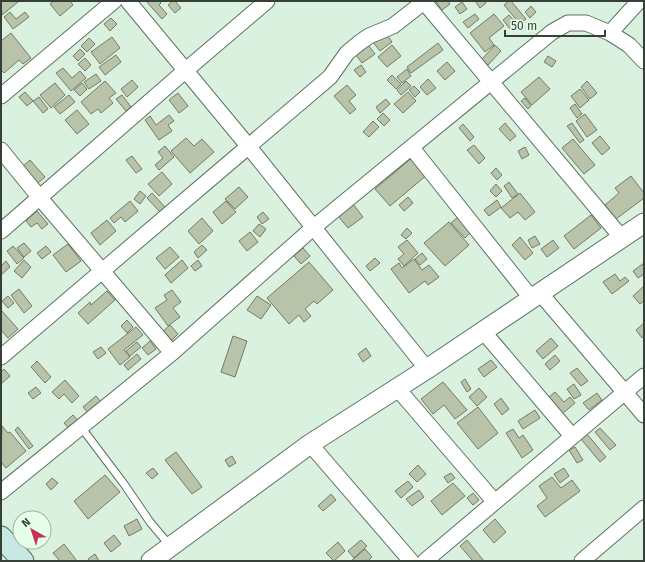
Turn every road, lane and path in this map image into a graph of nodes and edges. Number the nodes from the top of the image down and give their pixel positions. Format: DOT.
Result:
graph roads {
  1 [pos="114,1"];
  2 [pos="128,1"];
  3 [pos="268,1"];
  4 [pos="639,1"];
  5 [pos="420,3"];
  6 [pos="610,33"];
  7 [pos="644,61"];
  8 [pos="186,70"];
  9 [pos="491,82"];
  10 [pos="1,96"];
  11 [pos="249,147"];
  12 [pos="412,148"];
  13 [pos="1,150"];
  14 [pos="40,198"];
  15 [pos="644,223"];
  16 [pos="314,227"];
  17 [pos="1,231"];
  18 [pos="622,238"];
  19 [pos="102,272"];
  20 [pos="536,296"];
  21 [pos="482,330"];
  22 [pos="172,353"];
  23 [pos="1,357"];
  24 [pos="427,369"];
  25 [pos="644,376"];
  26 [pos="397,388"];
  27 [pos="625,392"];
  28 [pos="644,415"];
  29 [pos="81,427"];
  30 [pos="572,436"];
  31 [pos="310,444"];
  32 [pos="1,492"];
  33 [pos="494,501"];
  34 [pos="644,508"];
  35 [pos="3,543"];
  36 [pos="171,547"];
  37 [pos="23,561"];
  38 [pos="151,561"];
  39 [pos="411,561"];
  40 [pos="425,561"];
  41 [pos="582,561"];
  1 -- 10 [label="street"];
  2 -- 8 [label="street"];
  3 -- 8 [label="street"];
  4 -- 6 [label="street"];
  5 -- 9 [label="street"];
  5 -- 11 [label="street"];
  6 -- 7 [label="street"];
  6 -- 9 [label="street"];
  8 -- 11 [label="street"];
  8 -- 14 [label="street"];
  9 -- 12 [label="street"];
  9 -- 18 [label="street"];
  11 -- 16 [label="street"];
  11 -- 19 [label="street"];
  12 -- 16 [label="street"];
  12 -- 20 [label="street"];
  13 -- 14 [label="street"];
  14 -- 17 [label="street"];
  14 -- 19 [label="street"];
  15 -- 18 [label="street"];
  16 -- 22 [label="street"];
  16 -- 24 [label="street"];
  18 -- 20 [label="street"];
  19 -- 22 [label="street"];
  19 -- 23 [label="street"];
  20 -- 21 [label="street"];
  20 -- 27 [label="street"];
  21 -- 24 [label="street"];
  21 -- 30 [label="street"];
  22 -- 29 [label="street"];
  24 -- 26 [label="street"];
  25 -- 27 [label="street"];
  26 -- 31 [label="street"];
  26 -- 33 [label="street"];
  27 -- 28 [label="street"];
  27 -- 30 [label="street"];
  29 -- 32 [label="street"];
  29 -- 36 [label="lane"];
  30 -- 33 [label="street"];
  31 -- 36 [label="street"];
  31 -- 39 [label="street"];
  33 -- 40 [label="street"];
  34 -- 41 [label="street"];
  35 -- 37 [label="main road"];
  36 -- 38 [label="street"];
}
